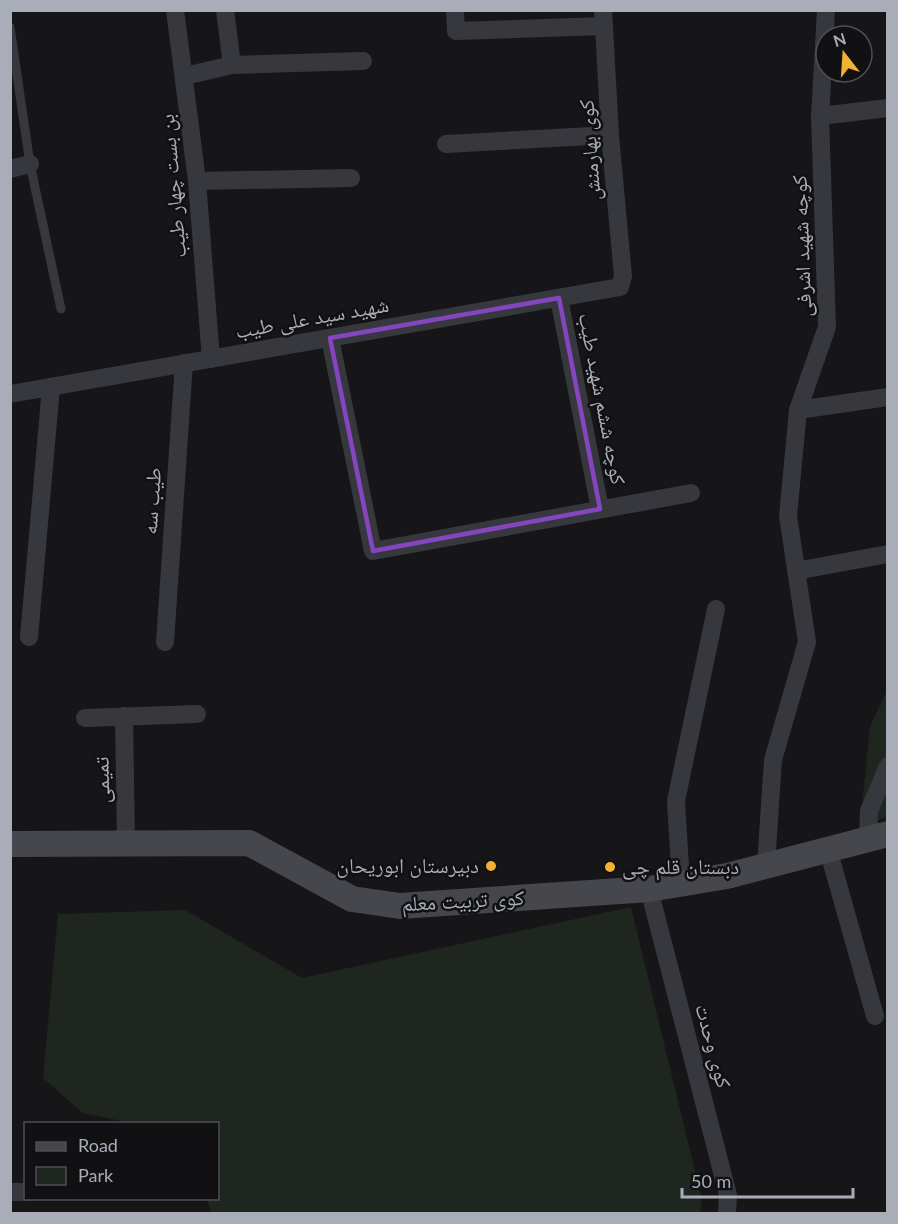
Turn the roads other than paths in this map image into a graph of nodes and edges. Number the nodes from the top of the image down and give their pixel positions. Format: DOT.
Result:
graph roads {
  1 [pos="175,10"];
  2 [pos="225,10"];
  3 [pos="455,10"];
  4 [pos="826,10"];
  5 [pos="604,18"];
  6 [pos="10,27"];
  7 [pos="363,61"];
  8 [pos="232,65"];
  9 [pos="185,75"];
  10 [pos="888,108"];
  11 [pos="820,116"];
  12 [pos="610,135"];
  13 [pos="446,144"];
  14 [pos="30,164"];
  15 [pos="10,169"];
  16 [pos="351,178"];
  17 [pos="197,182"];
  18 [pos="620,286"];
  19 [pos="559,298"];
  20 [pos="61,309"];
  21 [pos="330,338"];
  22 [pos="211,359"];
  23 [pos="184,363"];
  24 [pos="51,387"];
  25 [pos="10,394"];
  26 [pos="888,397"];
  27 [pos="798,410"];
  28 [pos="691,493"];
  29 [pos="600,509"];
  30 [pos="888,554"];
  31 [pos="796,571"];
  32 [pos="716,609"];
  33 [pos="29,637"];
  34 [pos="165,642"];
  35 [pos="197,714"];
  36 [pos="124,716"];
  37 [pos="85,718"];
  38 [pos="888,766"];
  39 [pos="878,837"];
  40 [pos="126,843"];
  41 [pos="10,844"];
  42 [pos="828,849"];
  43 [pos="766,865"];
  44 [pos="681,884"];
  45 [pos="649,889"];
  46 [pos="874,1016"];
  47 [pos="727,1214"];
  1 -- 9 [label="street, بن بست چهار طیب"];
  2 -- 8 [label="street"];
  3 -- 5 [label="street"];
  4 -- 11 [label="street, کوچه شهید اشرفی"];
  5 -- 12 [label="street, کوی بهارمنش"];
  6 -- 14 [label="lane"];
  7 -- 8 [label="street"];
  8 -- 9 [label="street"];
  9 -- 17 [label="street, بن بست چهار طیب"];
  10 -- 11 [label="street"];
  11 -- 27 [label="street, کوچه شهید اشرفی"];
  12 -- 13 [label="street"];
  12 -- 18 [label="street, کوی بهارمنش"];
  14 -- 15 [label="street"];
  14 -- 20 [label="lane"];
  16 -- 17 [label="street"];
  17 -- 22 [label="street, بن بست چهار طیب"];
  18 -- 19 [label="street, شهید سید علی طیب"];
  19 -- 21 [label="street, شهید سید علی طیب"];
  19 -- 29 [label="street, کوچه ششم شهید طیب"];
  21 -- 22 [label="street, شهید سید علی طیب"];
  21 -- 29 [label="street"];
  22 -- 23 [label="street, شهید سید علی طیب"];
  23 -- 24 [label="street, شهید سید علی طیب"];
  23 -- 34 [label="street, طیب سه"];
  24 -- 25 [label="street, شهید سید علی طیب"];
  24 -- 33 [label="street"];
  26 -- 27 [label="street"];
  27 -- 31 [label="street, کوچه شهید اشرفی"];
  28 -- 29 [label="street"];
  30 -- 31 [label="street"];
  31 -- 43 [label="street, کوچه شهید اشرفی"];
  32 -- 44 [label="street"];
  35 -- 36 [label="street"];
  36 -- 37 [label="street"];
  36 -- 40 [label="street, تمیمی"];
  38 -- 39 [label="street"];
  39 -- 42 [label="street, کوی تربیت معلم"];
  40 -- 41 [label="street, کوی تربیت معلم"];
  40 -- 45 [label="street, کوی تربیت معلم"];
  42 -- 43 [label="street, کوی تربیت معلم"];
  42 -- 46 [label="street"];
  43 -- 44 [label="street, کوی تربیت معلم"];
  44 -- 45 [label="street, کوی تربیت معلم"];
  45 -- 47 [label="street, کوی وحدت"];
}
